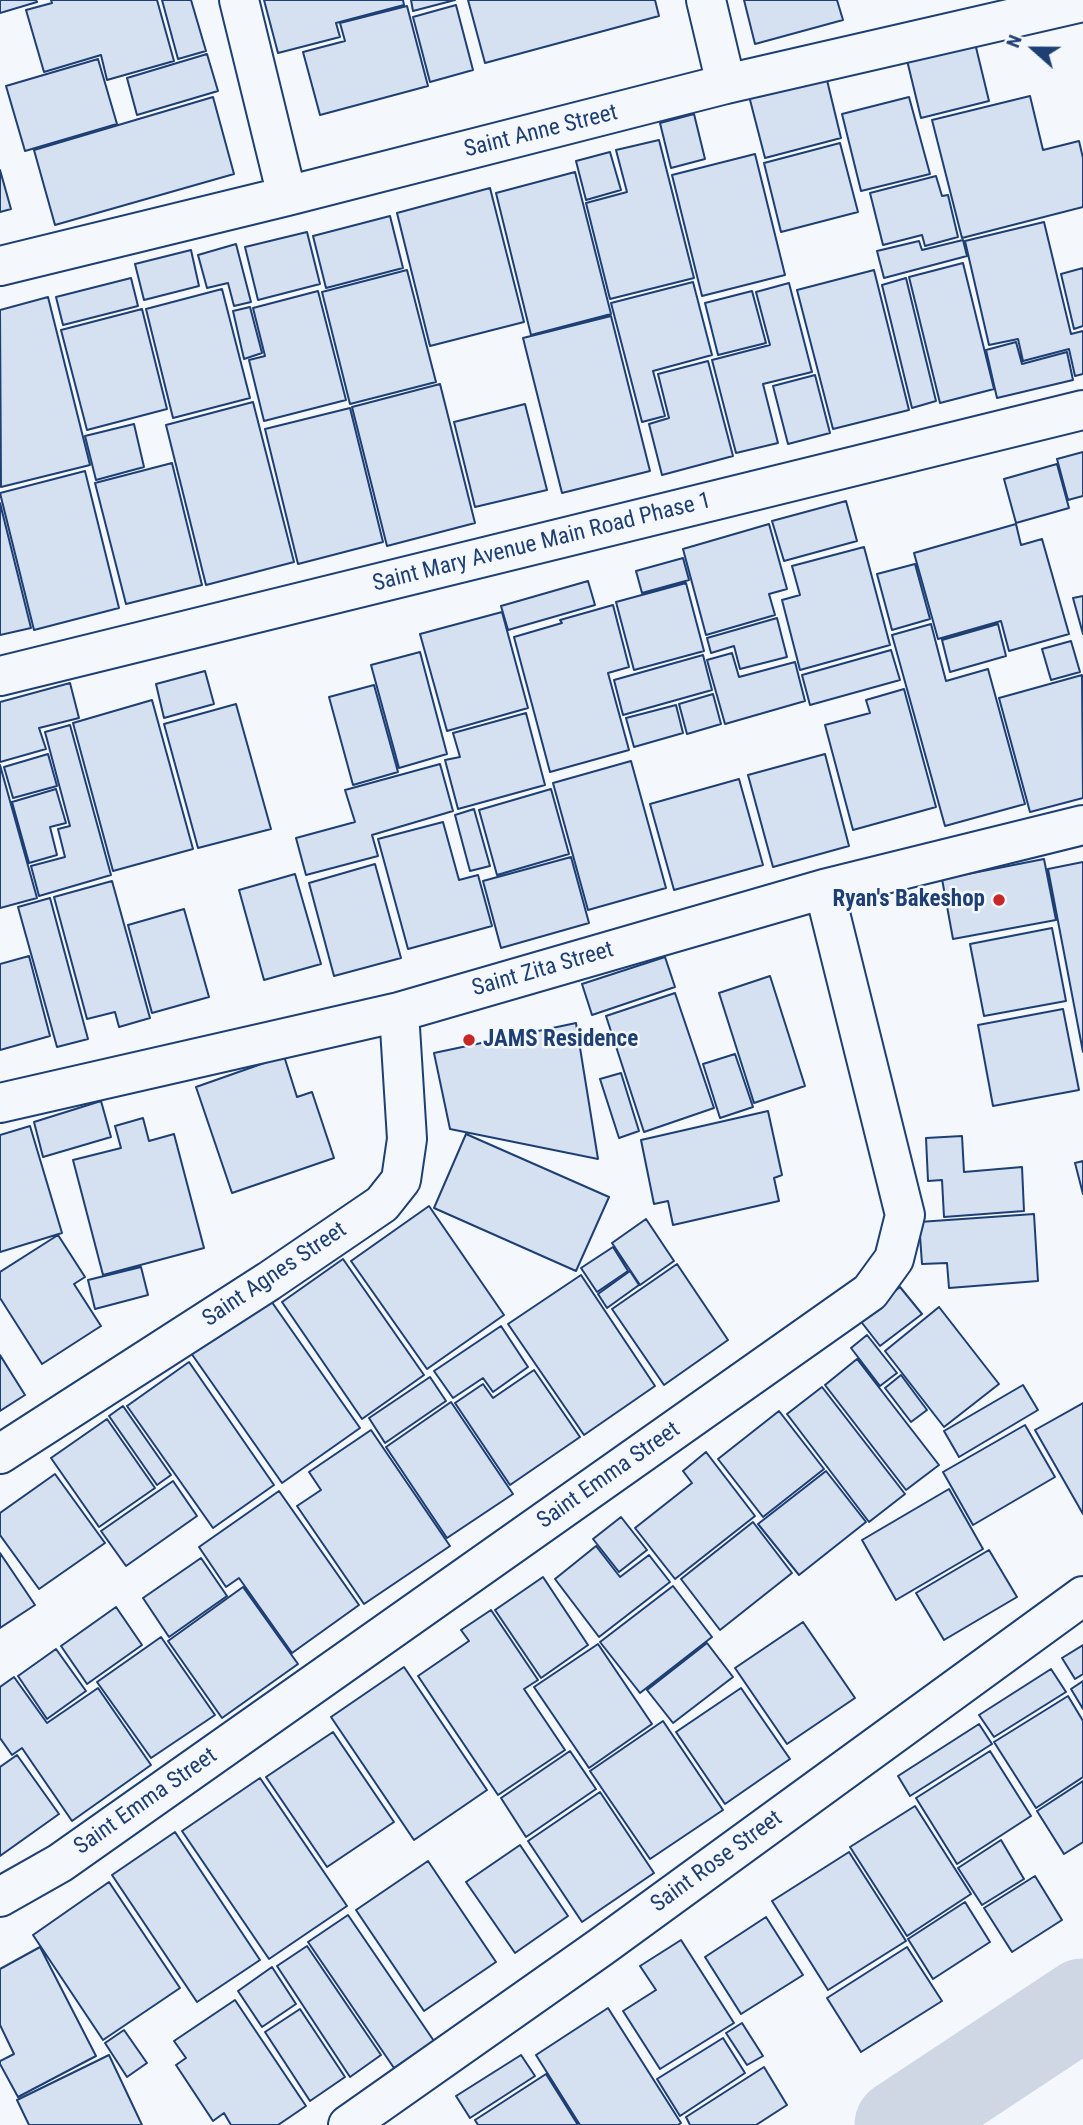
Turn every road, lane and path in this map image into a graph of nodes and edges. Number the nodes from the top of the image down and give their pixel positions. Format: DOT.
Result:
graph roads {
  1 [pos="239,0"];
  2 [pos="706,0"];
  3 [pos="1083,2"];
  4 [pos="726,85"];
  5 [pos="287,196"];
  6 [pos="0,266"];
  7 [pos="1083,410"];
  8 [pos="0,676"];
  9 [pos="1083,825"];
  10 [pos="824,889"];
  11 [pos="399,1012"];
  12 [pos="0,1103"];
  13 [pos="0,1454"];
  14 [pos="1083,1597"];
  15 [pos="0,1897"];
  16 [pos="348,2125"];
  1 -- 5 [label="street"];
  2 -- 4 [label="street"];
  3 -- 4 [label="street, Saint Anne Street"];
  4 -- 5 [label="street, Saint Anne Street"];
  5 -- 6 [label="street, Saint Anne Street"];
  7 -- 8 [label="street, Saint Mary Avenue Main Road Phase 1"];
  9 -- 10 [label="street, Saint Zita Street"];
  10 -- 11 [label="street, Saint Zita Street"];
  10 -- 15 [label="street, Saint Emma Street"];
  11 -- 12 [label="street, Saint Zita Street"];
  11 -- 13 [label="street, Saint Agnes Street"];
  14 -- 16 [label="street, Saint Rose Street"];
}
